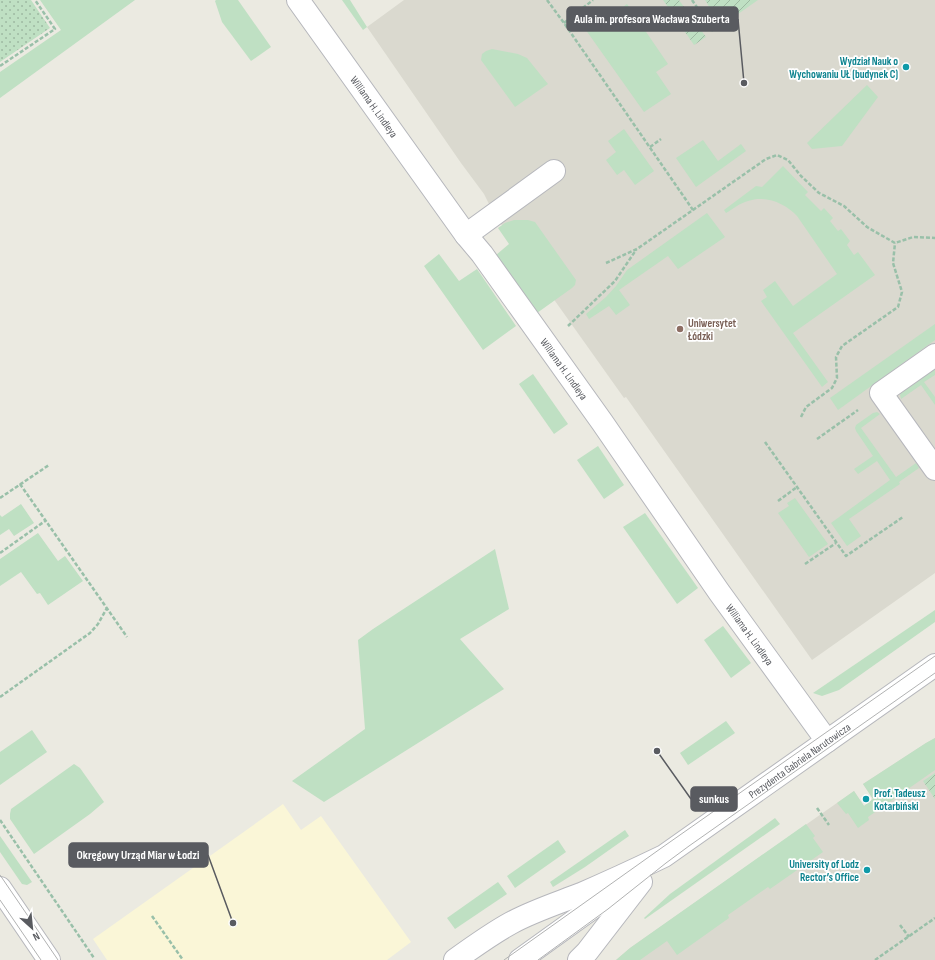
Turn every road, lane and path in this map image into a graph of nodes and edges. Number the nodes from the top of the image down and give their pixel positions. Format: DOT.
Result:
graph roads {
  1 [pos="35,0"];
  2 [pos="298,0"];
  3 [pos="547,0"];
  4 [pos="593,0"];
  5 [pos="692,0"];
  6 [pos="564,23"];
  7 [pos="713,32"];
  8 [pos="0,66"];
  9 [pos="661,139"];
  10 [pos="650,147"];
  11 [pos="554,171"];
  12 [pos="693,210"];
  13 [pos="466,236"];
  14 [pos="935,238"];
  15 [pos="895,243"];
  16 [pos="637,249"];
  17 [pos="606,263"];
  18 [pos="564,329"];
  19 [pos="935,355"];
  20 [pos="881,393"];
  21 [pos="801,417"];
  22 [pos="817,439"];
  23 [pos="764,442"];
  24 [pos="48,464"];
  25 [pos="935,469"];
  26 [pos="20,484"];
  27 [pos="797,487"];
  28 [pos="0,498"];
  29 [pos="778,501"];
  30 [pos="903,517"];
  31 [pos="45,521"];
  32 [pos="836,543"];
  33 [pos="0,553"];
  34 [pos="805,564"];
  35 [pos="107,608"];
  36 [pos="127,637"];
  37 [pos="935,665"];
  38 [pos="0,698"];
  39 [pos="827,740"];
  40 [pos="817,808"];
  41 [pos="0,820"];
  42 [pos="829,824"];
  43 [pos="664,856"];
  44 [pos="0,888"];
  45 [pos="152,916"];
  46 [pos="935,918"];
  47 [pos="900,925"];
  48 [pos="909,937"];
  49 [pos="586,957"];
  50 [pos="94,958"];
  51 [pos="49,960"];
  52 [pos="183,960"];
  53 [pos="454,960"];
  54 [pos="520,960"];
  55 [pos="875,960"];
  1 -- 8 [label="path"];
  2 -- 13 [label="street, Williama H. Lindleya"];
  3 -- 6 [label="path"];
  4 -- 6 [label="path"];
  5 -- 7 [label="path"];
  6 -- 10 [label="path"];
  9 -- 10 [label="path"];
  10 -- 12 [label="path"];
  11 -- 13 [label="street"];
  12 -- 15 [label="path"];
  12 -- 16 [label="path"];
  13 -- 39 [label="street, Williama H. Lindleya"];
  14 -- 15 [label="path"];
  15 -- 21 [label="path"];
  16 -- 17 [label="path"];
  16 -- 18 [label="path"];
  19 -- 20 [label="street"];
  20 -- 22 [label="path"];
  20 -- 25 [label="street"];
  23 -- 27 [label="path"];
  24 -- 26 [label="path"];
  26 -- 28 [label="path"];
  26 -- 31 [label="path"];
  27 -- 29 [label="path"];
  27 -- 32 [label="path"];
  30 -- 32 [label="path"];
  31 -- 33 [label="path"];
  31 -- 35 [label="path"];
  32 -- 34 [label="path"];
  35 -- 36 [label="path"];
  35 -- 38 [label="path"];
  37 -- 39 [label="street, Prezydenta Gabriela Narutowicza"];
  39 -- 43 [label="street, Prezydenta Gabriela Narutowicza"];
  40 -- 42 [label="path"];
  41 -- 50 [label="path"];
  43 -- 49 [label="street, Prezydenta Gabriela Narutowicza"];
  43 -- 53 [label="street, Prezydenta Gabriela Narutowicza"];
  43 -- 54 [label="street"];
  44 -- 51 [label="street"];
  45 -- 52 [label="path"];
  46 -- 48 [label="path"];
  47 -- 48 [label="path"];
  48 -- 55 [label="path"];
}
